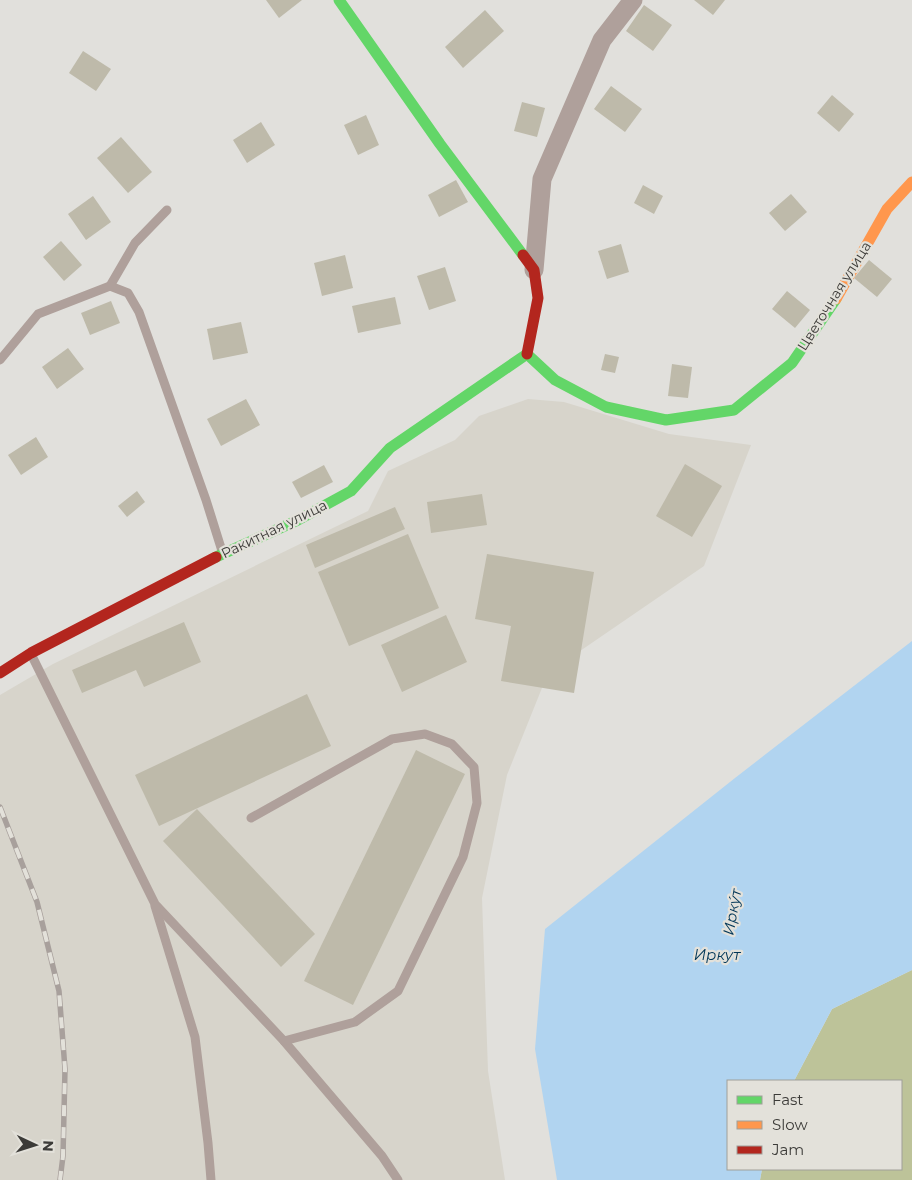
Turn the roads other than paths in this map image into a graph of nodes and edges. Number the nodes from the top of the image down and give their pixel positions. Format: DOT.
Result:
graph roads {
  1 [pos="339,0"];
  2 [pos="633,0"];
  3 [pos="912,182"];
  4 [pos="167,210"];
  5 [pos="534,270"];
  6 [pos="110,286"];
  7 [pos="527,354"];
  8 [pos="0,360"];
  9 [pos="223,553"];
  10 [pos="31,653"];
  11 [pos="5,665"];
  12 [pos="251,818"];
  13 [pos="155,904"];
  14 [pos="284,1040"];
  15 [pos="211,1180"];
  16 [pos="398,1180"];
  1 -- 5 [label="street"];
  2 -- 5 [label="street"];
  3 -- 7 [label="street, Цветочная улица"];
  4 -- 6 [label="lane"];
  5 -- 7 [label="street"];
  6 -- 8 [label="lane"];
  6 -- 9 [label="lane"];
  7 -- 9 [label="street, Ракитная улица"];
  9 -- 10 [label="street, Ракитная улица"];
  10 -- 11 [label="street, Ракитная улица"];
  10 -- 13 [label="lane"];
  12 -- 14 [label="lane"];
  13 -- 14 [label="lane"];
  13 -- 15 [label="lane"];
  14 -- 16 [label="lane"];
}
